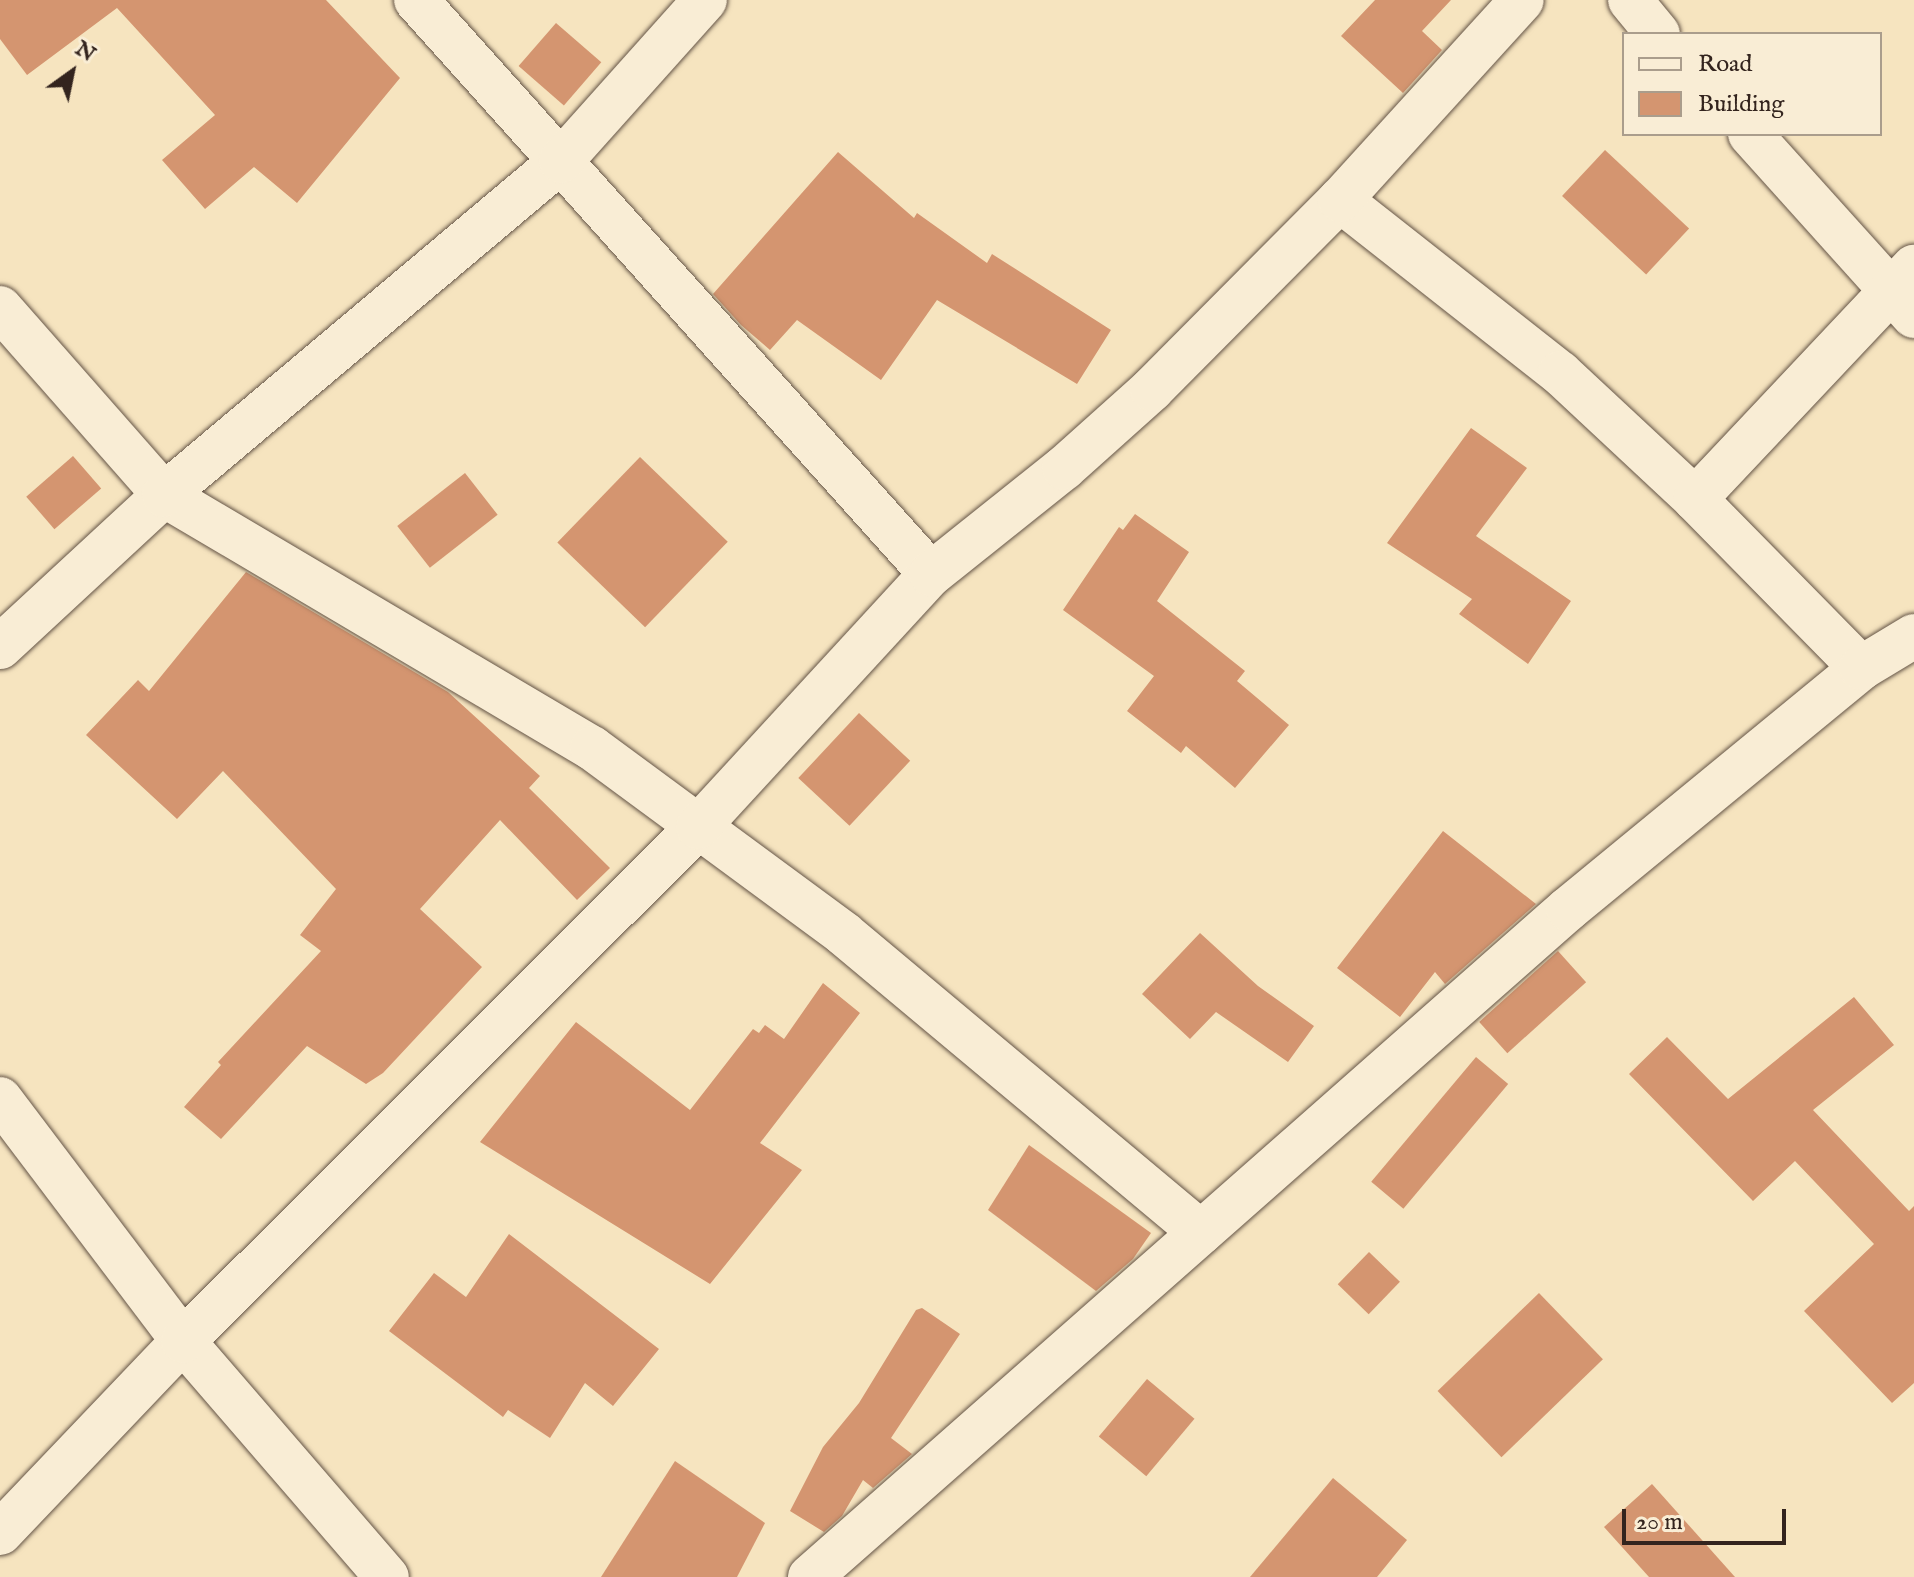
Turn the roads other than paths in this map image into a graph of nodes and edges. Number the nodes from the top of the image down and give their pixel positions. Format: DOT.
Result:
graph roads {
  1 [pos="416,0"];
  2 [pos="705,0"];
  3 [pos="1522,0"];
  4 [pos="1630,0"];
  5 [pos="1656,32"];
  6 [pos="1752,136"];
  7 [pos="561,161"];
  8 [pos="1340,200"];
  9 [pos="1907,290"];
  10 [pos="0,308"];
  11 [pos="164,495"];
  12 [pos="1695,499"];
  13 [pos="931,574"];
  14 [pos="1914,636"];
  15 [pos="0,647"];
  16 [pos="1861,668"];
  17 [pos="698,827"];
  18 [pos="0,1099"];
  19 [pos="1201,1232"];
  20 [pos="183,1341"];
  21 [pos="0,1533"];
  22 [pos="387,1577"];
  23 [pos="810,1577"];
  1 -- 7 [label="street"];
  2 -- 7 [label="street"];
  3 -- 8 [label="street"];
  4 -- 5 [label="street"];
  6 -- 9 [label="street"];
  7 -- 11 [label="street"];
  7 -- 13 [label="street"];
  8 -- 12 [label="street"];
  8 -- 13 [label="street"];
  9 -- 12 [label="street"];
  10 -- 11 [label="street"];
  11 -- 15 [label="street"];
  11 -- 17 [label="street"];
  12 -- 16 [label="street"];
  13 -- 17 [label="street"];
  14 -- 16 [label="street"];
  16 -- 19 [label="street"];
  17 -- 19 [label="street"];
  17 -- 20 [label="street"];
  18 -- 20 [label="street"];
  19 -- 23 [label="street"];
  20 -- 21 [label="street"];
  20 -- 22 [label="street"];
}
